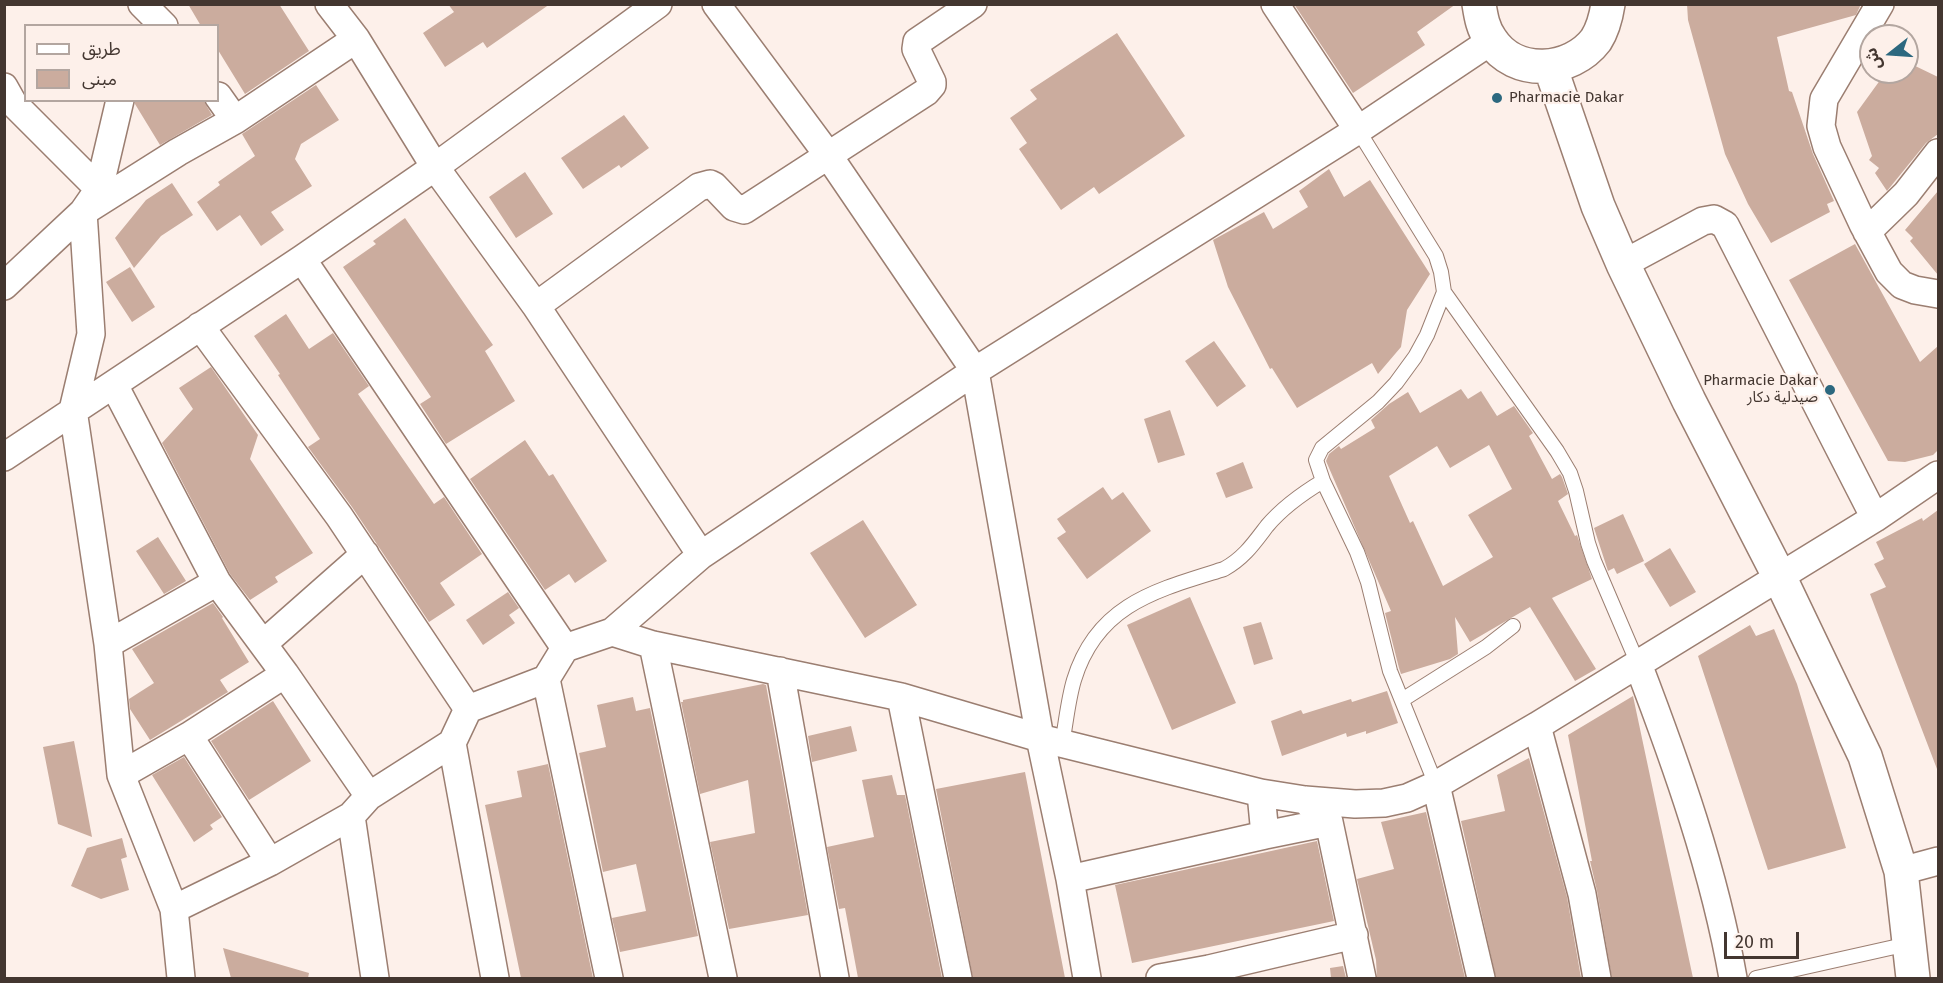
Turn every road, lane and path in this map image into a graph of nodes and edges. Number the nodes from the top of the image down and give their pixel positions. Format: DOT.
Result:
graph roads {
  1 [pos="136,4"];
  2 [pos="142,4"];
  3 [pos="329,4"];
  4 [pos="658,4"];
  5 [pos="716,4"];
  6 [pos="972,4"];
  7 [pos="1275,4"];
  8 [pos="1479,4"];
  9 [pos="1608,4"];
  10 [pos="1880,4"];
  11 [pos="134,24"];
  12 [pos="162,24"];
  13 [pos="356,39"];
  14 [pos="1491,41"];
  15 [pos="1550,66"];
  16 [pos="219,97"];
  17 [pos="7,100"];
  18 [pos="120,102"];
  19 [pos="235,120"];
  20 [pos="1358,130"];
  21 [pos="1938,153"];
  22 [pos="828,155"];
  23 [pos="435,167"];
  24 [pos="99,189"];
  25 [pos="83,212"];
  26 [pos="1867,232"];
  27 [pos="302,259"];
  28 [pos="1623,264"];
  29 [pos="4,286"];
  30 [pos="1444,292"];
  31 [pos="1938,294"];
  32 [pos="536,306"];
  33 [pos="200,326"];
  34 [pos="975,370"];
  35 [pos="114,385"];
  36 [pos="73,410"];
  37 [pos="4,457"];
  38 [pos="1938,475"];
  39 [pos="1323,481"];
  40 [pos="1875,518"];
  41 [pos="364,554"];
  42 [pos="701,555"];
  43 [pos="1779,576"];
  44 [pos="217,582"];
  45 [pos="1514,626"];
  46 [pos="612,632"];
  47 [pos="108,644"];
  48 [pos="263,644"];
  49 [pos="653,645"];
  50 [pos="565,648"];
  51 [pos="1638,664"];
  52 [pos="780,671"];
  53 [pos="285,674"];
  54 [pos="546,679"];
  55 [pos="901,697"];
  56 [pos="1402,700"];
  57 [pos="468,709"];
  58 [pos="1537,726"];
  59 [pos="189,736"];
  60 [pos="1051,741"];
  61 [pos="452,743"];
  62 [pos="122,775"];
  63 [pos="1436,785"];
  64 [pos="1261,793"];
  65 [pos="369,796"];
  66 [pos="1305,801"];
  67 [pos="351,816"];
  68 [pos="1329,822"];
  69 [pos="1265,835"];
  70 [pos="1938,861"];
  71 [pos="270,862"];
  72 [pos="1901,871"];
  73 [pos="1070,879"];
  74 [pos="174,909"];
  75 [pos="1354,935"];
  76 [pos="1908,944"];
  77 [pos="181,978"];
  78 [pos="375,978"];
  79 [pos="495,978"];
  80 [pos="609,978"];
  81 [pos="723,978"];
  82 [pos="835,978"];
  83 [pos="958,978"];
  84 [pos="1087,978"];
  85 [pos="1160,978"];
  86 [pos="1362,978"];
  87 [pos="1481,978"];
  88 [pos="1597,978"];
  89 [pos="1733,978"];
  90 [pos="1756,978"];
  91 [pos="1913,978"];
  1 -- 11 [label="street"];
  2 -- 12 [label="street"];
  3 -- 13 [label="street"];
  4 -- 23 [label="street"];
  5 -- 22 [label="street"];
  6 -- 22 [label="street"];
  7 -- 20 [label="street"];
  8 -- 14 [label="street"];
  9 -- 15 [label="street"];
  10 -- 26 [label="street"];
  13 -- 19 [label="street"];
  13 -- 23 [label="street"];
  14 -- 15 [label="street"];
  14 -- 20 [label="street"];
  15 -- 28 [label="street"];
  16 -- 19 [label="street"];
  17 -- 24 [label="street"];
  18 -- 24 [label="street"];
  19 -- 25 [label="street"];
  20 -- 30 [label="lane"];
  20 -- 34 [label="street"];
  21 -- 26 [label="street"];
  22 -- 32 [label="street"];
  22 -- 34 [label="street"];
  23 -- 27 [label="street"];
  23 -- 32 [label="street"];
  24 -- 25 [label="street"];
  25 -- 29 [label="street"];
  25 -- 36 [label="street"];
  26 -- 31 [label="street"];
  27 -- 33 [label="street"];
  27 -- 50 [label="street"];
  28 -- 40 [label="street"];
  28 -- 43 [label="street"];
  30 -- 39 [label="lane"];
  30 -- 51 [label="lane"];
  32 -- 42 [label="street"];
  33 -- 35 [label="street"];
  33 -- 41 [label="street"];
  34 -- 42 [label="street"];
  34 -- 60 [label="street"];
  35 -- 36 [label="street"];
  35 -- 44 [label="street"];
  36 -- 37 [label="street"];
  36 -- 47 [label="street"];
  38 -- 40 [label="street"];
  39 -- 56 [label="lane"];
  39 -- 60 [label="lane"];
  40 -- 43 [label="street"];
  41 -- 48 [label="street"];
  41 -- 57 [label="street"];
  42 -- 46 [label="street"];
  43 -- 51 [label="street"];
  43 -- 72 [label="street"];
  44 -- 47 [label="street"];
  44 -- 48 [label="street"];
  45 -- 56 [label="lane"];
  46 -- 49 [label="street"];
  46 -- 50 [label="street"];
  47 -- 62 [label="street"];
  48 -- 53 [label="street"];
  49 -- 52 [label="street"];
  49 -- 81 [label="street"];
  50 -- 54 [label="street"];
  51 -- 58 [label="street"];
  51 -- 89 [label="street"];
  52 -- 55 [label="street"];
  52 -- 82 [label="street"];
  53 -- 59 [label="street"];
  53 -- 65 [label="street"];
  54 -- 57 [label="street"];
  54 -- 80 [label="street"];
  55 -- 60 [label="street"];
  55 -- 83 [label="street"];
  56 -- 63 [label="lane"];
  57 -- 61 [label="street"];
  58 -- 63 [label="street"];
  58 -- 88 [label="street"];
  59 -- 62 [label="street"];
  59 -- 71 [label="street"];
  60 -- 64 [label="street"];
  60 -- 73 [label="street"];
  61 -- 65 [label="street"];
  61 -- 79 [label="street"];
  62 -- 74 [label="street"];
  63 -- 66 [label="street"];
  63 -- 87 [label="street"];
  64 -- 66 [label="street"];
  64 -- 69 [label="street"];
  65 -- 67 [label="street"];
  66 -- 68 [label="street"];
  67 -- 71 [label="street"];
  67 -- 78 [label="street"];
  68 -- 69 [label="street"];
  68 -- 75 [label="street"];
  69 -- 73 [label="street"];
  70 -- 72 [label="street"];
  71 -- 74 [label="street"];
  72 -- 76 [label="street"];
  73 -- 84 [label="street"];
  74 -- 77 [label="street"];
  75 -- 85 [label="street"];
  75 -- 86 [label="street"];
  76 -- 90 [label="lane"];
  76 -- 91 [label="street"];
}
